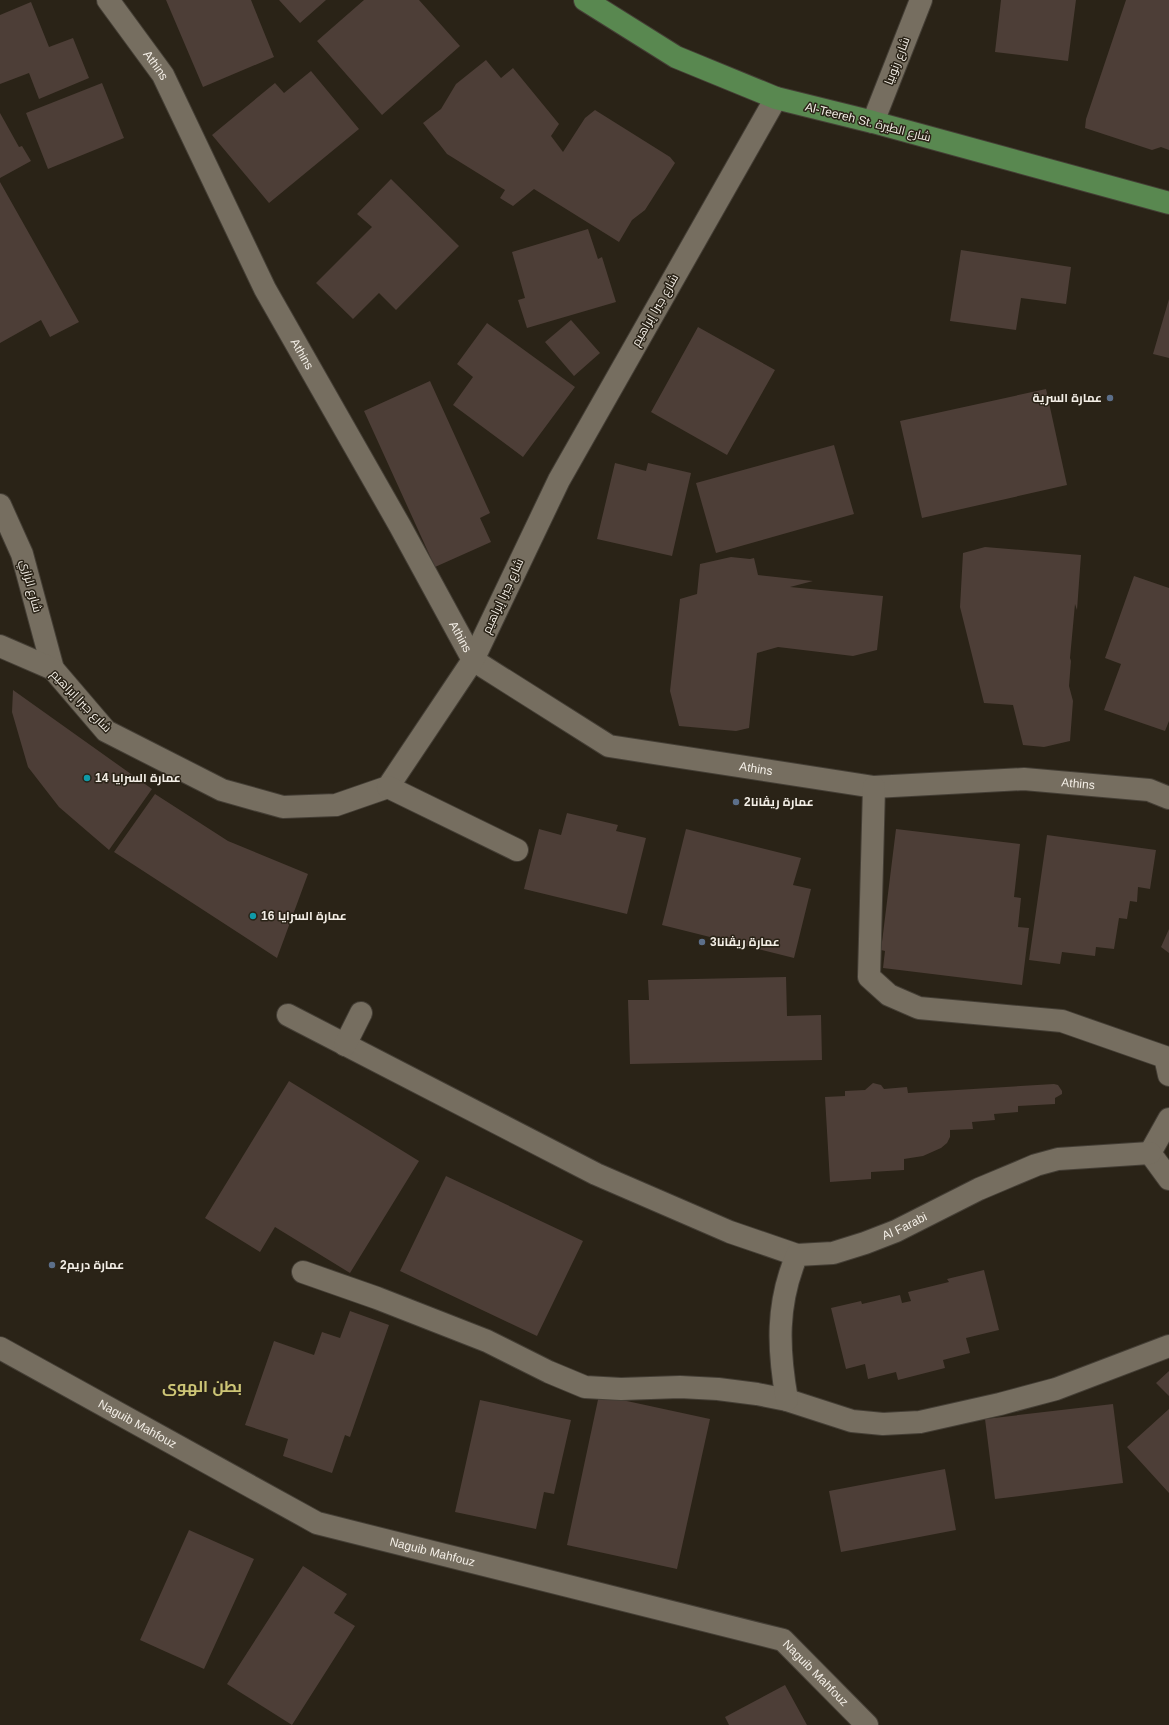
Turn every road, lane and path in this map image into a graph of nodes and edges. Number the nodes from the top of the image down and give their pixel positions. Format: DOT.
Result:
graph roads {
  1 [pos="108,0"];
  2 [pos="585,0"];
  3 [pos="921,0"];
  4 [pos="776,98"];
  5 [pos="873,122"];
  6 [pos="1169,203"];
  7 [pos="0,505"];
  8 [pos="0,646"];
  9 [pos="473,660"];
  10 [pos="53,669"];
  11 [pos="874,787"];
  12 [pos="388,788"];
  13 [pos="1169,798"];
  14 [pos="517,850"];
  15 [pos="361,1013"];
  16 [pos="288,1015"];
  17 [pos="345,1045"];
  18 [pos="1168,1063"];
  19 [pos="1169,1119"];
  20 [pos="1150,1153"];
  21 [pos="1169,1179"];
  22 [pos="797,1255"];
  23 [pos="303,1272"];
  24 [pos="1169,1346"];
  25 [pos="0,1348"];
  26 [pos="787,1400"];
  27 [pos="868,1725"];
  1 -- 9 [label="street, Athins"];
  2 -- 4 [label="main road, Al-Teereh St. شارع الطيرة"];
  3 -- 5 [label="street, شارع رنوبيا"];
  4 -- 5 [label="main road, Al-Teereh St. شارع الطيرة"];
  4 -- 9 [label="street, شارع جبرا إبراهيم"];
  5 -- 6 [label="main road, Al-Teereh St. شارع الطيرة"];
  7 -- 10 [label="street, شارع الرازي"];
  8 -- 10 [label="street, شارع جبرا إبراهيم"];
  9 -- 11 [label="street, Athins"];
  9 -- 12 [label="street, شارع جبرا إبراهيم"];
  10 -- 12 [label="street, شارع جبرا إبراهيم"];
  11 -- 13 [label="street, Athins"];
  11 -- 18 [label="street"];
  12 -- 14 [label="street"];
  15 -- 17 [label="street"];
  16 -- 17 [label="street"];
  17 -- 22 [label="street"];
  19 -- 20 [label="street"];
  20 -- 21 [label="street"];
  20 -- 22 [label="street, Al Farabi"];
  22 -- 26 [label="street"];
  23 -- 26 [label="street"];
  24 -- 26 [label="street"];
  25 -- 27 [label="street, Naguib Mahfouz"];
}
